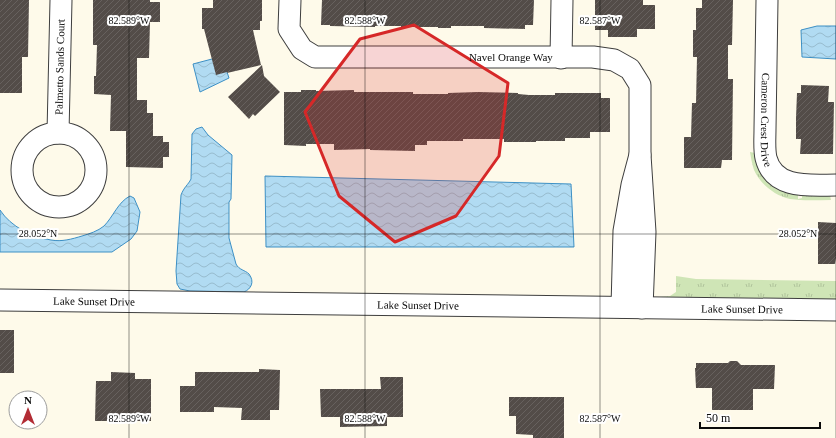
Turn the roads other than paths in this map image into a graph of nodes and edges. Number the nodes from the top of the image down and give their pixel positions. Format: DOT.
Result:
graph roads {
  1 [pos="61,0"];
  2 [pos="290,0"];
  3 [pos="562,0"];
  4 [pos="767,0"];
  5 [pos="561,58"];
  6 [pos="58,134"];
  7 [pos="640,155"];
  8 [pos="836,185"];
  9 [pos="0,300"];
  10 [pos="622,307"];
  11 [pos="642,308"];
  12 [pos="836,310"];
  1 -- 6 [label="street, Palmetto Sands Court"];
  2 -- 5 [label="street, Navel Orange Way"];
  3 -- 5 [label="street"];
  4 -- 8 [label="street, Cameron Crest Drive"];
  5 -- 7 [label="street, Navel Orange Way"];
  7 -- 10 [label="street"];
  7 -- 11 [label="street"];
  9 -- 10 [label="street, Lake Sunset Drive"];
  10 -- 11 [label="street, Lake Sunset Drive"];
  11 -- 12 [label="street, Lake Sunset Drive"];
}
